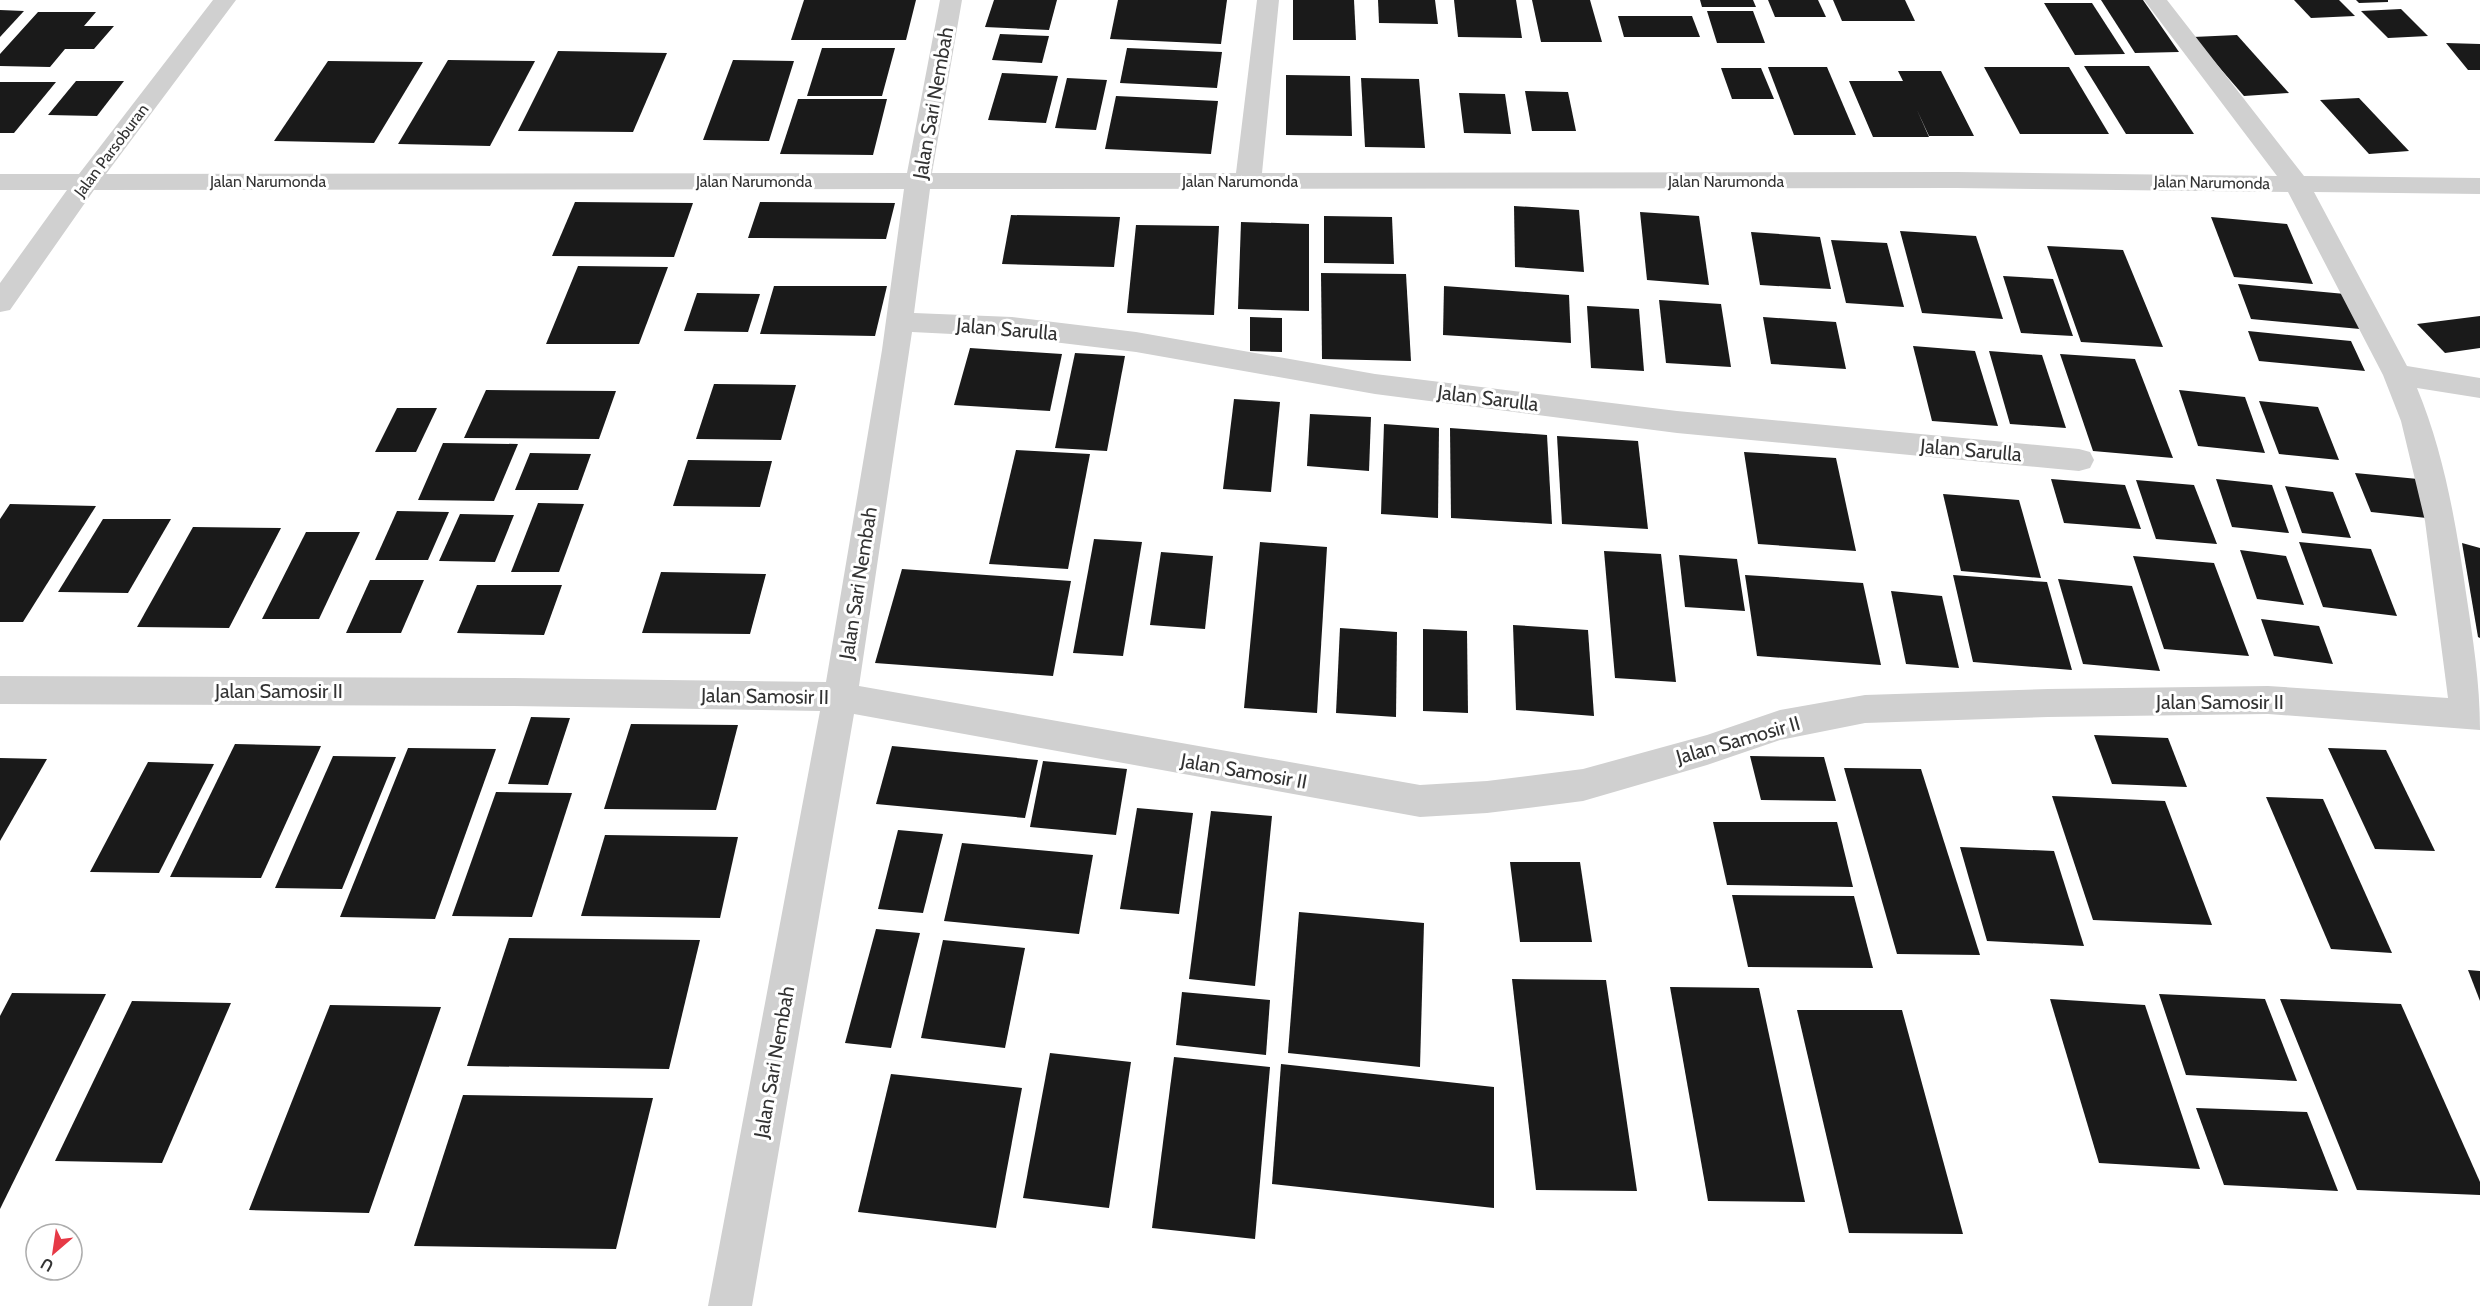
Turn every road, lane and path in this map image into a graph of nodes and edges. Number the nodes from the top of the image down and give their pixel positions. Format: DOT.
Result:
graph roads {
  1 [pos="225,0"];
  2 [pos="951,0"];
  3 [pos="1268,0"];
  4 [pos="2155,0"];
  5 [pos="918,180"];
  6 [pos="87,181"];
  7 [pos="0,182"];
  8 [pos="1248,182"];
  9 [pos="2296,183"];
  10 [pos="2480,186"];
  11 [pos="0,303"];
  12 [pos="900,322"];
  13 [pos="2397,375"];
  14 [pos="2480,388"];
  15 [pos="2079,460"];
  16 [pos="0,690"];
  17 [pos="840,697"];
  18 [pos="2473,714"];
  19 [pos="730,1306"];
  1 -- 6 [label="street, Jalan Parsoburan"];
  2 -- 5 [label="street, Jalan Sari Nembah"];
  3 -- 8 [label="street"];
  4 -- 9 [label="street"];
  5 -- 6 [label="street, Jalan Narumonda"];
  5 -- 8 [label="street, Jalan Narumonda"];
  5 -- 12 [label="street, Jalan Sari Nembah"];
  6 -- 7 [label="street, Jalan Narumonda"];
  6 -- 11 [label="street, Jalan Parsoburan"];
  8 -- 9 [label="street, Jalan Narumonda"];
  9 -- 10 [label="street, Jalan Narumonda"];
  9 -- 13 [label="street"];
  12 -- 15 [label="street, Jalan Sarulla"];
  12 -- 17 [label="street, Jalan Sari Nembah"];
  13 -- 14 [label="street"];
  13 -- 18 [label="street"];
  16 -- 17 [label="street, Jalan Samosir II"];
  17 -- 18 [label="street, Jalan Samosir II"];
  17 -- 19 [label="street, Jalan Sari Nembah"];
}
